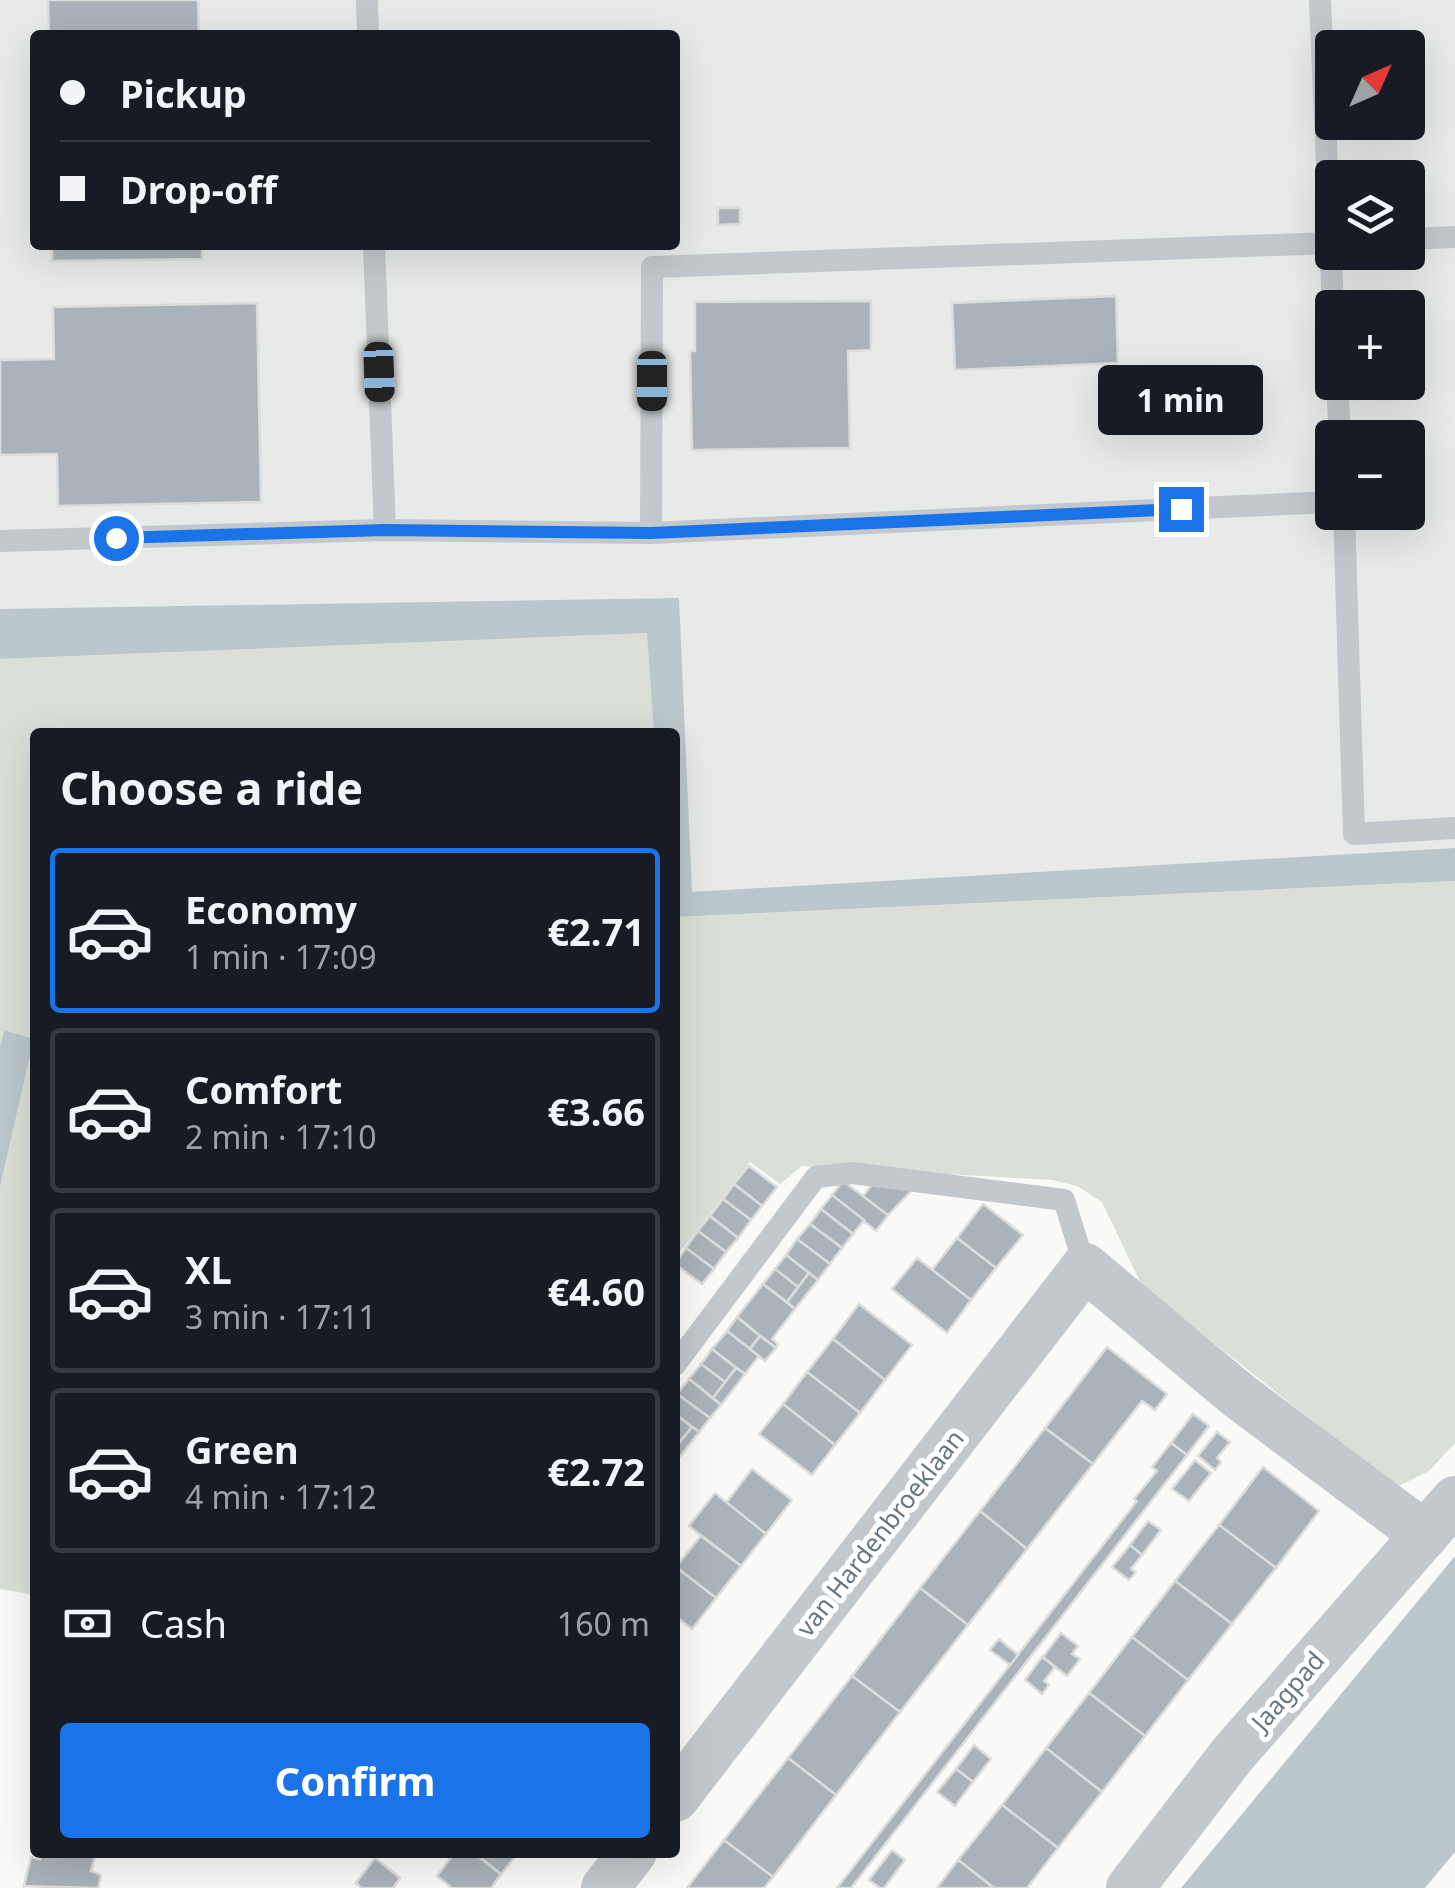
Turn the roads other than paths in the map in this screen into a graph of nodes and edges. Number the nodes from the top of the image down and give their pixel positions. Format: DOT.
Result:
graph roads {
  1 [pos="367,0"];
  2 [pos="1320,0"];
  3 [pos="368,30"];
  4 [pos="1327,160"];
  5 [pos="1455,237"];
  6 [pos="1425,238"];
  7 [pos="1315,244"];
  8 [pos="374,250"];
  9 [pos="1315,503"];
  10 [pos="385,530"];
  11 [pos="1345,530"];
  12 [pos="651,533"];
  13 [pos="0,541"];
  14 [pos="1455,828"];
  15 [pos="1085,1268"];
  16 [pos="680,1358"];
  17 [pos="1440,1518"];
  18 [pos="680,1792"];
  19 [pos="628,1858"];
  20 [pos="606,1888"];
  21 [pos="1130,1888"];
  1 -- 3 [label="lane"];
  2 -- 4 [label="lane"];
  5 -- 6 [label="lane"];
  7 -- 12 [label="lane"];
  8 -- 10 [label="lane"];
  9 -- 12 [label="lane"];
  10 -- 12 [label="lane"];
  10 -- 13 [label="lane"];
  11 -- 14 [label="lane"];
  15 -- 16 [label="lane"];
  15 -- 17 [label="street"];
  15 -- 18 [label="street, van Hardenbroeklaan"];
  17 -- 21 [label="street, Jaagpad"];
  19 -- 20 [label="street"];
}
